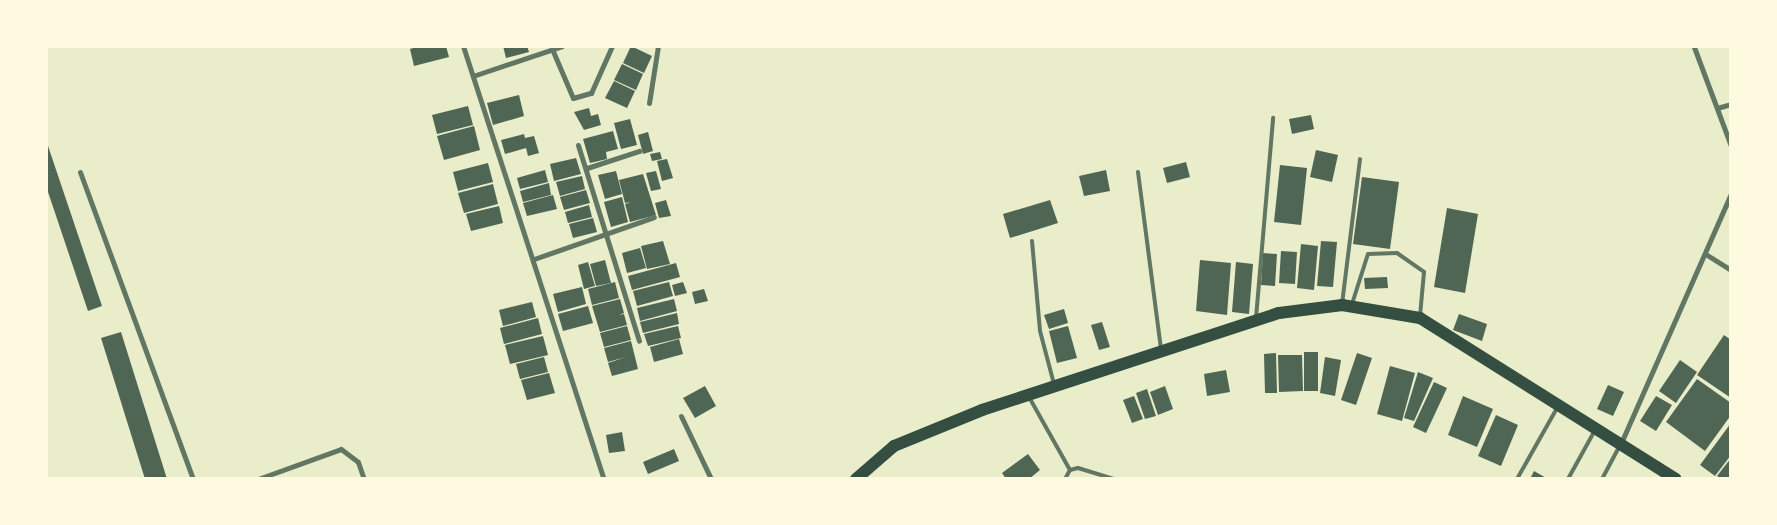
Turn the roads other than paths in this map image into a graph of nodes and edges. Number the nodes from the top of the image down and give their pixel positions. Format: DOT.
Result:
graph roads {
  1 [pos="463,46"];
  2 [pos="562,46"];
  3 [pos="612,46"];
  4 [pos="658,46"];
  5 [pos="1694,47"];
  6 [pos="552,49"];
  7 [pos="473,76"];
  8 [pos="649,103"];
  9 [pos="1731,104"];
  10 [pos="1717,108"];
  11 [pos="1273,118"];
  12 [pos="578,145"];
  13 [pos="1731,146"];
  14 [pos="639,151"];
  15 [pos="1360,159"];
  16 [pos="587,168"];
  17 [pos="80,172"];
  18 [pos="1138,172"];
  19 [pos="1731,194"];
  20 [pos="654,217"];
  21 [pos="607,232"];
  22 [pos="1032,241"];
  23 [pos="1707,254"];
  24 [pos="534,259"];
  25 [pos="1731,270"];
  26 [pos="1346,306"];
  27 [pos="1420,318"];
  28 [pos="1256,321"];
  29 [pos="639,340"];
  30 [pos="1162,353"];
  31 [pos="1055,389"];
  32 [pos="1028,397"];
  33 [pos="1559,404"];
  34 [pos="680,416"];
  35 [pos="1596,428"];
  36 [pos="1621,443"];
  37 [pos="1070,470"];
  38 [pos="193,479"];
  39 [pos="258,479"];
  40 [pos="364,479"];
  41 [pos="604,479"];
  42 [pos="711,479"];
  43 [pos="856,479"];
  44 [pos="1064,479"];
  45 [pos="1115,479"];
  46 [pos="1517,479"];
  47 [pos="1568,479"];
  48 [pos="1602,479"];
  49 [pos="1676,479"];
  1 -- 7 [label="street"];
  2 -- 6 [label="street"];
  3 -- 6 [label="street"];
  4 -- 8 [label="street"];
  5 -- 10 [label="street"];
  6 -- 7 [label="street"];
  7 -- 24 [label="street"];
  9 -- 10 [label="street"];
  10 -- 13 [label="street"];
  11 -- 28 [label="lane"];
  12 -- 16 [label="street"];
  14 -- 16 [label="street"];
  15 -- 26 [label="lane"];
  16 -- 21 [label="street"];
  17 -- 38 [label="street"];
  18 -- 30 [label="lane"];
  19 -- 23 [label="street"];
  20 -- 21 [label="street"];
  21 -- 24 [label="street"];
  21 -- 29 [label="street"];
  22 -- 31 [label="lane"];
  23 -- 25 [label="street"];
  23 -- 36 [label="street"];
  24 -- 41 [label="street"];
  26 -- 27 [label="highway"];
  26 -- 27 [label="lane"];
  26 -- 28 [label="highway"];
  27 -- 33 [label="highway"];
  28 -- 30 [label="highway"];
  30 -- 31 [label="highway"];
  31 -- 32 [label="highway"];
  32 -- 37 [label="lane"];
  32 -- 43 [label="highway"];
  33 -- 35 [label="highway"];
  33 -- 46 [label="lane"];
  34 -- 42 [label="street"];
  35 -- 36 [label="highway"];
  35 -- 47 [label="lane"];
  36 -- 48 [label="lane"];
  36 -- 49 [label="highway"];
  37 -- 44 [label="lane"];
  37 -- 45 [label="lane"];
  39 -- 40 [label="street"];
}
